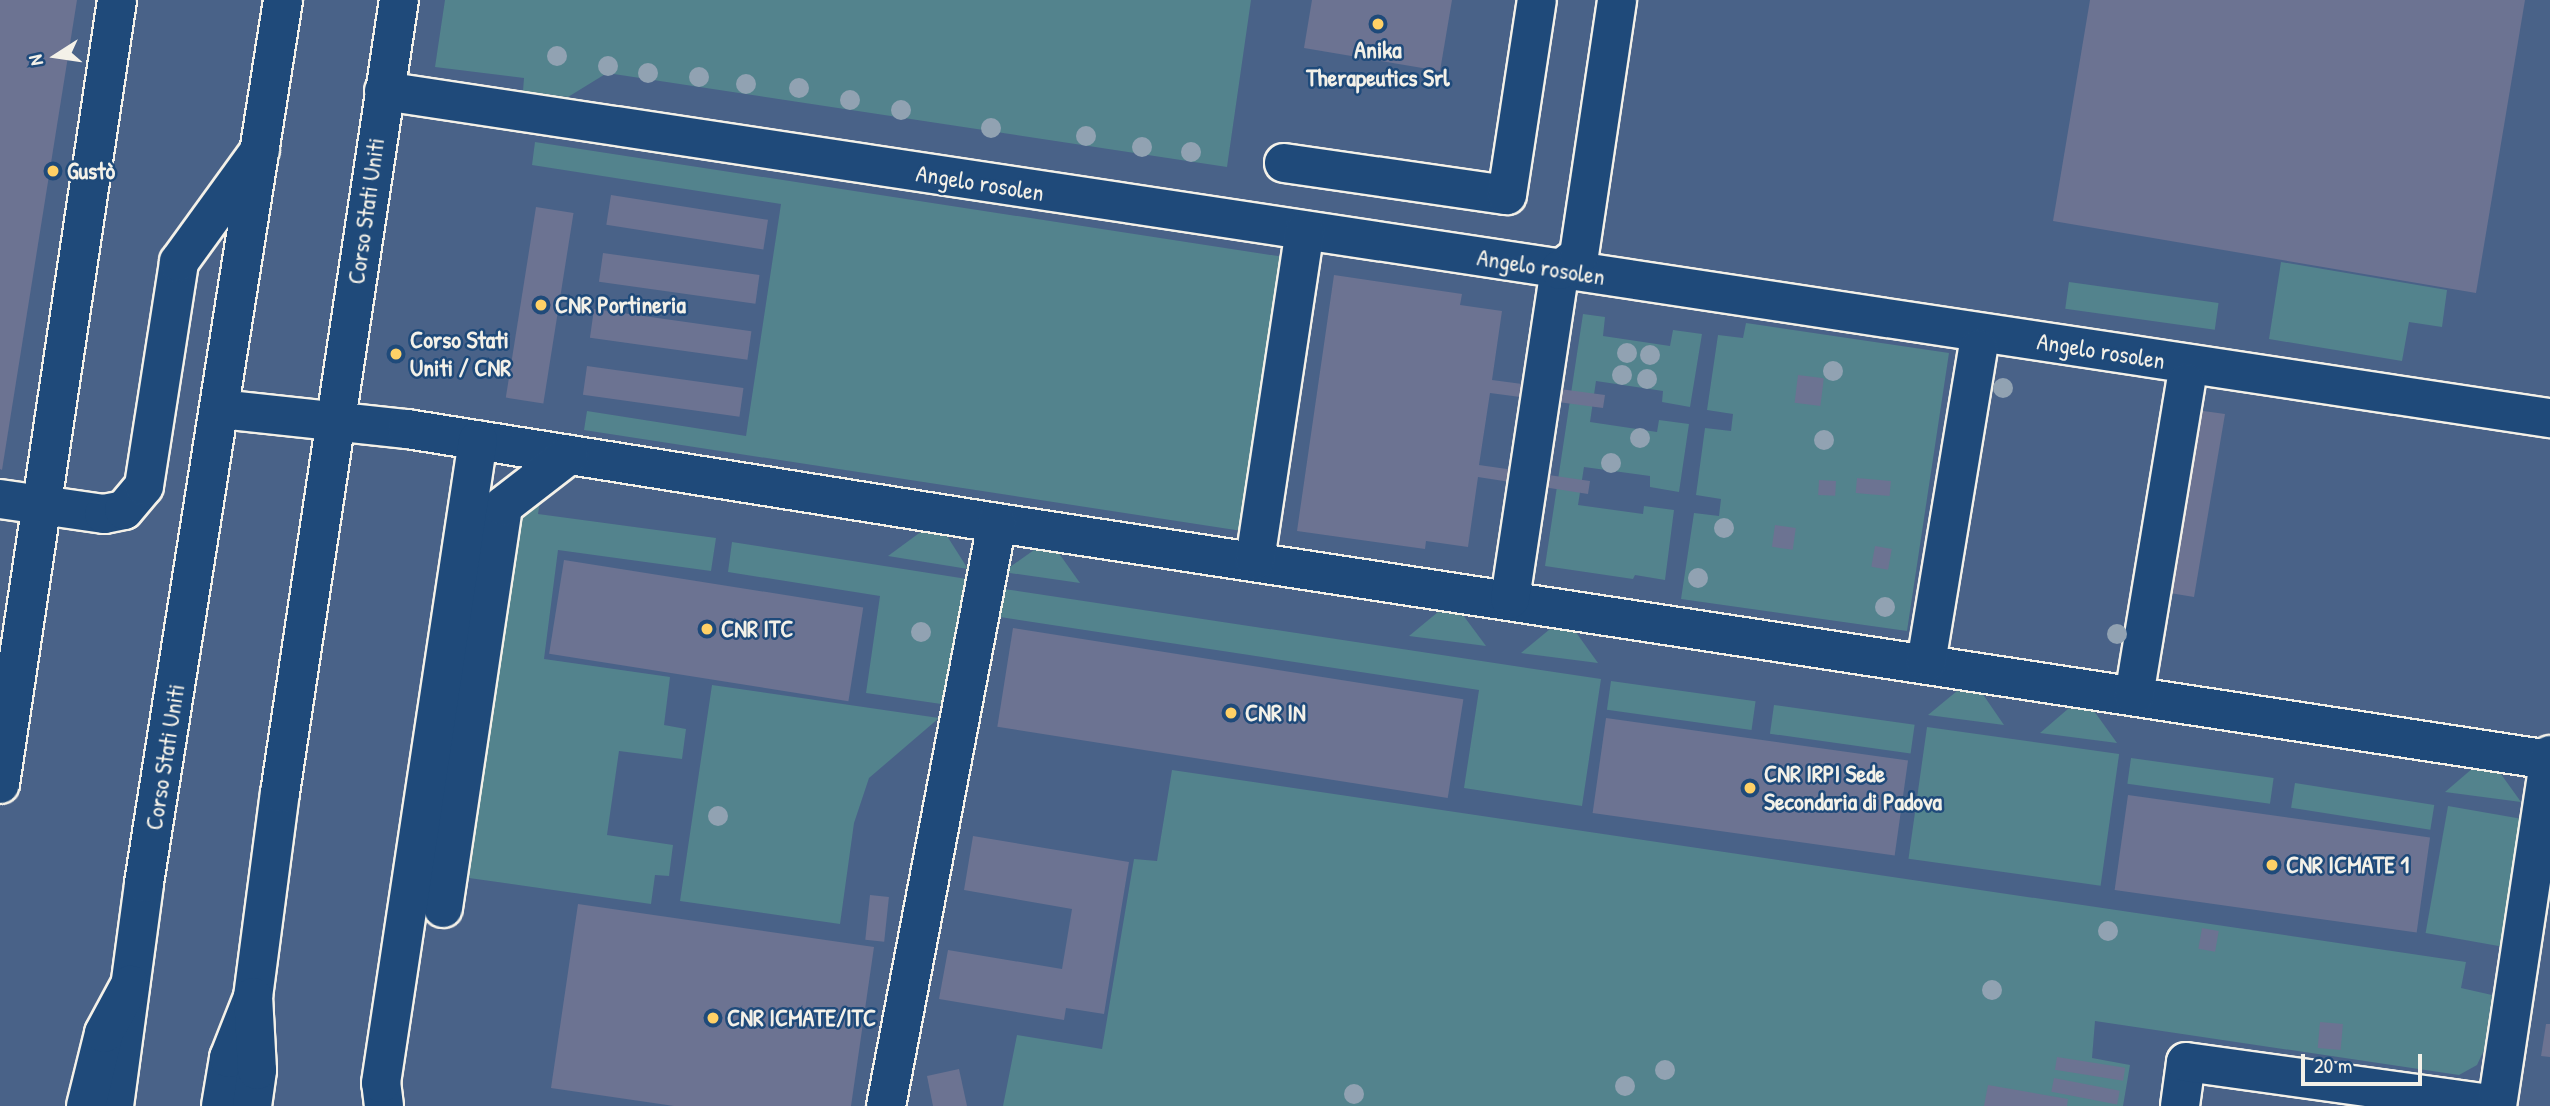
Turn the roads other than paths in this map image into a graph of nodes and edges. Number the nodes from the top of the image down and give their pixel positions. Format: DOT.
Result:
graph roads {
  1 [pos="117,0"];
  2 [pos="283,0"];
  3 [pos="399,0"];
  4 [pos="1537,0"];
  5 [pos="1617,0"];
  6 [pos="384,91"];
  7 [pos="260,150"];
  8 [pos="1284,163"];
  9 [pos="1305,231"];
  10 [pos="1560,270"];
  11 [pos="1978,349"];
  12 [pos="2186,383"];
  13 [pos="219,409"];
  14 [pos="2550,418"];
  15 [pos="334,423"];
  16 [pos="478,440"];
  17 [pos="569,455"];
  18 [pos="0,499"];
  19 [pos="40,505"];
  20 [pos="997,523"];
  21 [pos="1255,560"];
  22 [pos="1510,599"];
  23 [pos="1926,663"];
  24 [pos="2134,696"];
  25 [pos="2550,758"];
  26 [pos="0,785"];
  27 [pos="443,908"];
  28 [pos="130,985"];
  29 [pos="253,997"];
  30 [pos="2353,1096"];
  31 [pos="86,1106"];
  32 [pos="114,1106"];
  33 [pos="221,1106"];
  34 [pos="252,1106"];
  35 [pos="384,1106"];
  36 [pos="886,1106"];
  37 [pos="2180,1106"];
  38 [pos="2497,1106"];
  1 -- 19 [label="main road"];
  2 -- 7 [label="main road, Corso Stati Uniti"];
  3 -- 6 [label="main road, Corso Stati Uniti"];
  4 -- 8 [label="main road"];
  5 -- 10 [label="main road"];
  6 -- 9 [label="main road, Angelo rosolen"];
  6 -- 15 [label="main road, Corso Stati Uniti"];
  7 -- 13 [label="main road, Corso Stati Uniti"];
  7 -- 19 [label="main road"];
  9 -- 10 [label="main road, Angelo rosolen"];
  9 -- 21 [label="main road"];
  10 -- 14 [label="main road, Angelo rosolen"];
  10 -- 22 [label="main road"];
  11 -- 23 [label="main road"];
  12 -- 24 [label="main road"];
  13 -- 15 [label="main road"];
  13 -- 28 [label="main road, Corso Stati Uniti"];
  15 -- 16 [label="main road"];
  15 -- 29 [label="main road, Corso Stati Uniti"];
  16 -- 17 [label="main road"];
  16 -- 35 [label="main road"];
  17 -- 20 [label="main road"];
  17 -- 27 [label="main road"];
  18 -- 19 [label="main road"];
  19 -- 26 [label="main road"];
  20 -- 21 [label="main road"];
  20 -- 36 [label="main road"];
  21 -- 22 [label="main road"];
  22 -- 23 [label="main road"];
  23 -- 24 [label="main road"];
  24 -- 25 [label="main road"];
  25 -- 38 [label="main road"];
  28 -- 31 [label="main road"];
  28 -- 32 [label="main road, Corso Stati Uniti"];
  29 -- 33 [label="main road, Corso Stati Uniti"];
  29 -- 34 [label="main road"];
  30 -- 37 [label="main road"];
  30 -- 38 [label="main road"];
}
